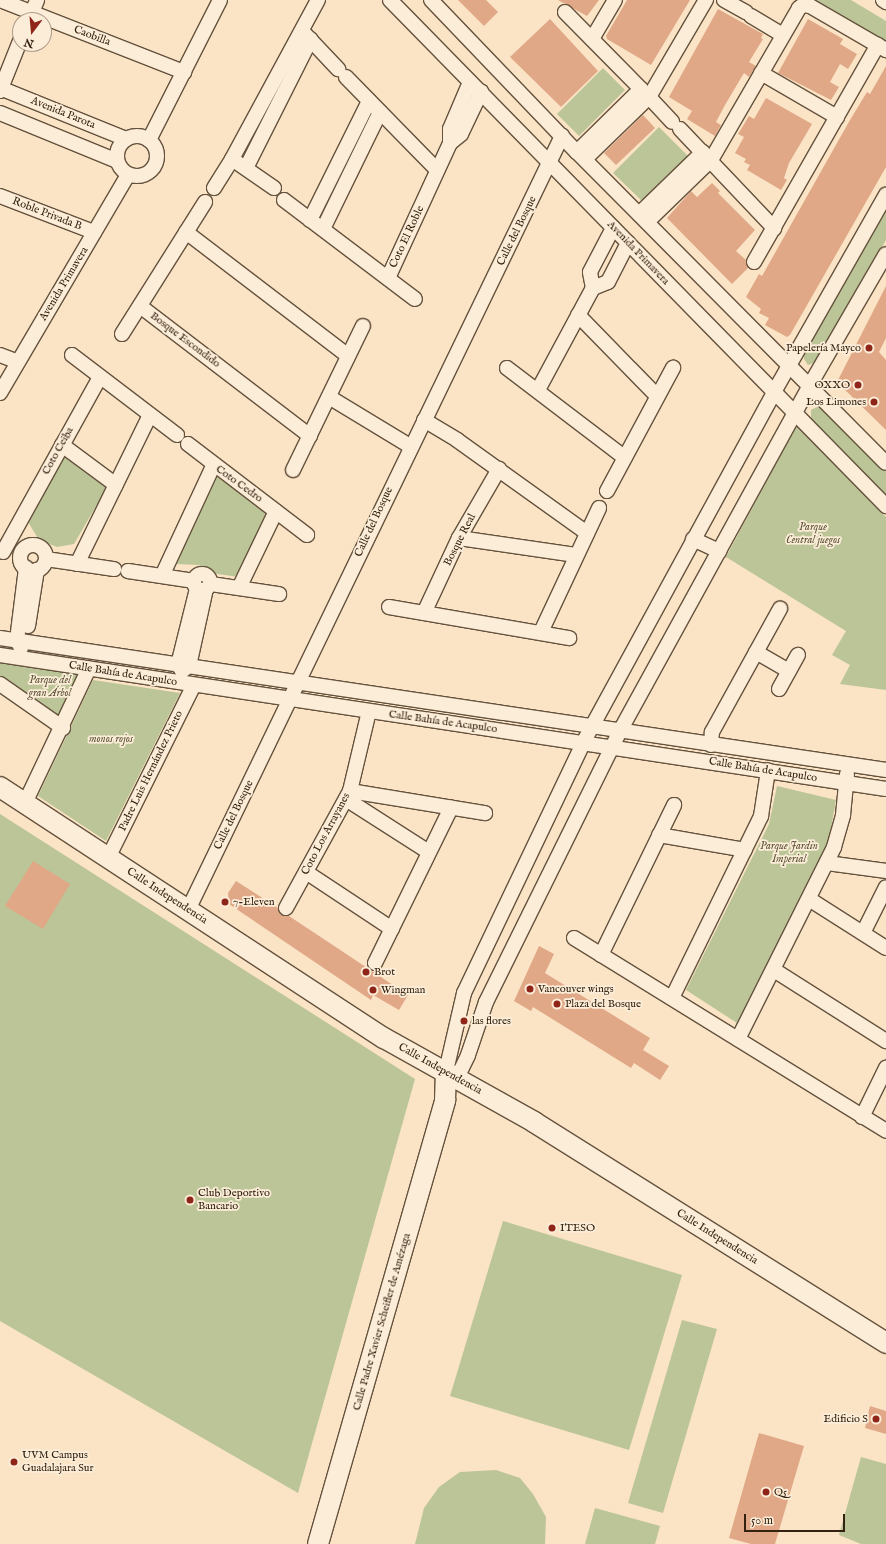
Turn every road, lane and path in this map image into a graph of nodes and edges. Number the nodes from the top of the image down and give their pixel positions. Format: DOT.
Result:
graph roads {
  1 [pos="0,0"];
  2 [pos="318,0"];
  3 [pos="390,0"];
  4 [pos="431,0"];
  5 [pos="614,0"];
  6 [pos="706,0"];
  7 [pos="724,0"];
  8 [pos="883,0"];
  9 [pos="216,1"];
  10 [pos="886,2"];
  11 [pos="32,11"];
  12 [pos="564,12"];
  13 [pos="306,34"];
  14 [pos="783,34"];
  15 [pos="592,39"];
  16 [pos="882,48"];
  17 [pos="15,52"];
  18 [pos="184,72"];
  19 [pos="761,73"];
  20 [pos="470,82"];
  21 [pos="0,89"];
  22 [pos="481,92"];
  23 [pos="645,93"];
  24 [pos="369,101"];
  25 [pos="380,112"];
  26 [pos="0,113"];
  27 [pos="837,117"];
  28 [pos="562,136"];
  29 [pos="126,139"];
  30 [pos="149,140"];
  31 [pos="450,143"];
  32 [pos="581,156"];
  33 [pos="707,156"];
  34 [pos="232,159"];
  35 [pos="117,161"];
  36 [pos="550,164"];
  37 [pos="246,168"];
  38 [pos="437,170"];
  39 [pos="128,175"];
  40 [pos="214,188"];
  41 [pos="274,188"];
  42 [pos="886,195"];
  43 [pos="0,196"];
  44 [pos="284,200"];
  45 [pos="205,202"];
  46 [pos="643,218"];
  47 [pos="310,220"];
  48 [pos="613,228"];
  49 [pos="774,228"];
  50 [pos="323,229"];
  51 [pos="94,232"];
  52 [pos="186,232"];
  53 [pos="628,243"];
  54 [pos="886,254"];
  55 [pos="754,262"];
  56 [pos="388,278"];
  57 [pos="593,288"];
  58 [pos="415,299"];
  59 [pos="140,306"];
  60 [pos="578,315"];
  61 [pos="363,326"];
  62 [pos="122,334"];
  63 [pos="0,355"];
  64 [pos="72,355"];
  65 [pos="348,356"];
  66 [pos="18,362"];
  67 [pos="789,364"];
  68 [pos="507,368"];
  69 [pos="673,368"];
  70 [pos="100,377"];
  71 [pos="810,385"];
  72 [pos="538,390"];
  73 [pos="774,392"];
  74 [pos="0,393"];
  75 [pos="657,396"];
  76 [pos="329,397"];
  77 [pos="795,413"];
  78 [pos="150,415"];
  79 [pos="424,420"];
  80 [pos="177,435"];
  81 [pos="310,436"];
  82 [pos="188,444"];
  83 [pos="62,445"];
  84 [pos="410,446"];
  85 [pos="625,458"];
  86 [pos="886,462"];
  87 [pos="214,464"];
  88 [pos="499,469"];
  89 [pos="293,470"];
  90 [pos="116,484"];
  91 [pos="607,491"];
  92 [pos="886,506"];
  93 [pos="600,508"];
  94 [pos="276,511"];
  95 [pos="17,526"];
  96 [pos="587,532"];
  97 [pos="308,535"];
  98 [pos="459,538"];
  99 [pos="693,539"];
  100 [pos="26,547"];
  101 [pos="719,552"];
  102 [pos="5,553"];
  103 [pos="576,555"];
  104 [pos="46,559"];
  105 [pos="77,564"];
  106 [pos="31,569"];
  107 [pos="114,569"];
  108 [pos="128,571"];
  109 [pos="162,576"];
  110 [pos="202,586"];
  111 [pos="239,588"];
  112 [pos="280,594"];
  113 [pos="389,608"];
  114 [pos="780,609"];
  115 [pos="424,613"];
  116 [pos="541,632"];
  117 [pos="0,638"];
  118 [pos="569,638"];
  119 [pos="21,646"];
  120 [pos="756,652"];
  121 [pos="0,655"];
  122 [pos="798,655"];
  123 [pos="89,668"];
  124 [pos="182,671"];
  125 [pos="789,671"];
  126 [pos="298,682"];
  127 [pos="0,684"];
  128 [pos="194,685"];
  129 [pos="779,689"];
  130 [pos="290,699"];
  131 [pos="369,711"];
  132 [pos="591,727"];
  133 [pos="63,728"];
  134 [pos="620,731"];
  135 [pos="583,743"];
  136 [pos="711,745"];
  137 [pos="612,747"];
  138 [pos="847,764"];
  139 [pos="886,770"];
  140 [pos="768,771"];
  141 [pos="847,783"];
  142 [pos="0,787"];
  143 [pos="886,789"];
  144 [pos="348,795"];
  145 [pos="25,803"];
  146 [pos="674,805"];
  147 [pos="451,808"];
  148 [pos="485,813"];
  149 [pos="659,835"];
  150 [pos="745,850"];
  151 [pos="429,852"];
  152 [pos="108,858"];
  153 [pos="827,863"];
  154 [pos="886,871"];
  155 [pos="306,872"];
  156 [pos="886,887"];
  157 [pos="809,899"];
  158 [pos="286,908"];
  159 [pos="188,910"];
  160 [pos="392,929"];
  161 [pos="863,933"];
  162 [pos="574,938"];
  163 [pos="886,948"];
  164 [pos="601,955"];
  165 [pos="375,963"];
  166 [pos="774,970"];
  167 [pos="464,993"];
  168 [pos="672,998"];
  169 [pos="486,1002"];
  170 [pos="738,1039"];
  171 [pos="886,1041"];
  172 [pos="886,1068"];
  173 [pos="452,1075"];
  174 [pos="862,1117"];
  175 [pos="886,1131"];
  176 [pos="886,1343"];
  177 [pos="318,1544"];
  1 -- 11 [label="street, Caobilla"];
  2 -- 13 [label="street"];
  3 -- 20 [label="street, Avenida Primavera"];
  4 -- 28 [label="street"];
  5 -- 15 [label="street"];
  6 -- 23 [label="street"];
  7 -- 14 [label="street"];
  8 -- 10 [label="street"];
  9 -- 18 [label="street"];
  11 -- 18 [label="street, Caobilla"];
  12 -- 15 [label="street"];
  13 -- 24 [label="street"];
  13 -- 34 [label="street"];
  13 -- 37 [label="street"];
  14 -- 16 [label="street"];
  14 -- 19 [label="street"];
  15 -- 23 [label="street"];
  16 -- 27 [label="street"];
  17 -- 21 [label="street"];
  18 -- 30 [label="street"];
  19 -- 27 [label="street"];
  19 -- 33 [label="street"];
  20 -- 22 [label="street, Avenida Primavera"];
  20 -- 31 [label="street, Coto El Roble"];
  21 -- 29 [label="street, Avenida Parota"];
  22 -- 31 [label="street, Coto El Roble"];
  22 -- 36 [label="street, Avenida Primavera"];
  23 -- 32 [label="street"];
  23 -- 33 [label="street"];
  24 -- 25 [label="street"];
  24 -- 47 [label="street"];
  25 -- 38 [label="street"];
  25 -- 50 [label="street"];
  26 -- 35 [label="street"];
  27 -- 49 [label="street"];
  28 -- 32 [label="street"];
  28 -- 36 [label="street, Calle del Bosque"];
  29 -- 30 [label="street"];
  29 -- 35 [label="street"];
  30 -- 39 [label="street"];
  31 -- 38 [label="street, Coto El Roble"];
  32 -- 46 [label="street"];
  33 -- 46 [label="street"];
  33 -- 49 [label="street"];
  34 -- 37 [label="street"];
  34 -- 40 [label="street"];
  35 -- 39 [label="street"];
  36 -- 48 [label="street, Avenida Primavera"];
  36 -- 79 [label="street, Calle del Bosque"];
  37 -- 41 [label="street"];
  38 -- 56 [label="street, Coto El Roble"];
  39 -- 51 [label="street, Avenida Primavera"];
  42 -- 67 [label="street"];
  43 -- 51 [label="street, Roble Privada B"];
  44 -- 47 [label="street, Coto El Roble"];
  45 -- 52 [label="street, Bosque Escondido"];
  46 -- 67 [label="street"];
  47 -- 50 [label="street, Coto El Roble"];
  48 -- 53 [label="street, Avenida Primavera"];
  48 -- 57 [label="street"];
  49 -- 55 [label="street"];
  50 -- 56 [label="street, Coto El Roble"];
  51 -- 66 [label="street, Avenida Primavera"];
  52 -- 59 [label="street, Bosque Escondido"];
  52 -- 65 [label="street"];
  53 -- 57 [label="street"];
  53 -- 73 [label="street, Avenida Primavera"];
  54 -- 71 [label="street"];
  56 -- 58 [label="street"];
  57 -- 60 [label="street"];
  59 -- 62 [label="street"];
  59 -- 81 [label="street, Bosque Escondido"];
  60 -- 72 [label="street"];
  60 -- 75 [label="street"];
  61 -- 65 [label="street"];
  63 -- 66 [label="street"];
  64 -- 70 [label="street"];
  65 -- 76 [label="street"];
  66 -- 74 [label="street, Avenida Primavera"];
  67 -- 71 [label="street"];
  67 -- 73 [label="street"];
  68 -- 72 [label="street"];
  69 -- 75 [label="street"];
  70 -- 78 [label="street"];
  70 -- 83 [label="street, Coto Ceiba"];
  71 -- 77 [label="street"];
  71 -- 86 [label="street"];
  72 -- 85 [label="street"];
  73 -- 77 [label="street, Avenida Primavera"];
  73 -- 99 [label="street"];
  75 -- 85 [label="street"];
  76 -- 81 [label="street"];
  76 -- 84 [label="street"];
  77 -- 92 [label="street, Avenida Primavera"];
  77 -- 101 [label="street"];
  78 -- 80 [label="street"];
  78 -- 90 [label="street"];
  79 -- 84 [label="street, Calle del Bosque"];
  79 -- 88 [label="street"];
  81 -- 89 [label="street"];
  82 -- 87 [label="street"];
  83 -- 90 [label="street"];
  83 -- 95 [label="street, Coto Ceiba"];
  84 -- 126 [label="street, Calle del Bosque"];
  85 -- 91 [label="street"];
  87 -- 94 [label="street, Coto Cedro"];
  87 -- 109 [label="street, Coto Cedro"];
  88 -- 96 [label="street"];
  88 -- 98 [label="street, Bosque Real"];
  90 -- 105 [label="street"];
  93 -- 96 [label="street"];
  94 -- 97 [label="street, Coto Cedro"];
  94 -- 111 [label="street"];
  95 -- 100 [label="street"];
  95 -- 102 [label="street, Coto Ceiba"];
  96 -- 103 [label="street"];
  98 -- 103 [label="street"];
  98 -- 115 [label="street, Bosque Real"];
  99 -- 101 [label="street"];
  99 -- 132 [label="street"];
  100 -- 104 [label="street"];
  100 -- 106 [label="street"];
  101 -- 134 [label="street"];
  103 -- 116 [label="street"];
  104 -- 105 [label="street"];
  104 -- 106 [label="street"];
  105 -- 107 [label="street"];
  106 -- 119 [label="street"];
  108 -- 109 [label="street"];
  109 -- 110 [label="street"];
  110 -- 111 [label="street"];
  110 -- 124 [label="street"];
  111 -- 112 [label="street"];
  113 -- 115 [label="street"];
  114 -- 120 [label="street"];
  115 -- 116 [label="street"];
  116 -- 118 [label="street"];
  117 -- 119 [label="street, Calle Bahía de Acapulco"];
  119 -- 121 [label="street, Calle Bahía de Acapulco"];
  119 -- 123 [label="street, Calle Bahía de Acapulco"];
  119 -- 124 [label="street, Calle Bahía de Acapulco"];
  120 -- 125 [label="street"];
  120 -- 136 [label="street"];
  122 -- 125 [label="street"];
  123 -- 124 [label="street, Calle Bahía de Acapulco"];
  123 -- 133 [label="street"];
  124 -- 126 [label="street, Calle Bahía de Acapulco"];
  124 -- 128 [label="street, Calle Bahía de Acapulco"];
  125 -- 129 [label="street"];
  126 -- 130 [label="street, Calle del Bosque"];
  126 -- 132 [label="street, Calle Bahía de Acapulco"];
  127 -- 133 [label="street"];
  128 -- 130 [label="street, Calle Bahía de Acapulco"];
  128 -- 152 [label="street, Padre Luis Hernández Prieto"];
  130 -- 131 [label="street, Calle Bahía de Acapulco"];
  130 -- 159 [label="street, Calle del Bosque"];
  131 -- 135 [label="street, Calle Bahía de Acapulco"];
  131 -- 144 [label="street, Coto Los Arrayanes"];
  132 -- 134 [label="street, Calle Bahía de Acapulco"];
  132 -- 135 [label="street"];
  133 -- 145 [label="street"];
  134 -- 136 [label="street, Calle Bahía de Acapulco"];
  134 -- 137 [label="street"];
  135 -- 137 [label="street, Calle Bahía de Acapulco"];
  135 -- 167 [label="street"];
  136 -- 138 [label="street, Calle Bahía de Acapulco"];
  137 -- 140 [label="street, Calle Bahía de Acapulco"];
  137 -- 169 [label="street"];
  138 -- 139 [label="street, Calle Bahía de Acapulco"];
  138 -- 141 [label="street"];
  140 -- 141 [label="street, Calle Bahía de Acapulco"];
  140 -- 150 [label="street"];
  141 -- 143 [label="street, Calle Bahía de Acapulco"];
  141 -- 153 [label="street"];
  142 -- 145 [label="street, Calle Independencia"];
  144 -- 147 [label="street"];
  144 -- 151 [label="street"];
  144 -- 155 [label="street, Coto Los Arrayanes"];
  145 -- 152 [label="street, Calle Independencia"];
  146 -- 149 [label="street"];
  147 -- 148 [label="street"];
  147 -- 151 [label="street"];
  149 -- 150 [label="street"];
  149 -- 164 [label="street"];
  150 -- 168 [label="street"];
  151 -- 160 [label="street"];
  152 -- 159 [label="street, Calle Independencia"];
  153 -- 154 [label="street"];
  153 -- 157 [label="street"];
  155 -- 158 [label="street, Coto Los Arrayanes"];
  155 -- 160 [label="street"];
  156 -- 161 [label="street"];
  157 -- 161 [label="street"];
  157 -- 166 [label="street"];
  159 -- 173 [label="street, Calle Independencia"];
  160 -- 165 [label="street"];
  161 -- 163 [label="street"];
  162 -- 164 [label="street"];
  164 -- 168 [label="street"];
  166 -- 170 [label="street"];
  166 -- 171 [label="street"];
  167 -- 169 [label="street"];
  167 -- 173 [label="street"];
  168 -- 170 [label="street"];
  169 -- 173 [label="street"];
  170 -- 174 [label="street"];
  172 -- 174 [label="street"];
  173 -- 176 [label="street, Calle Independencia"];
  173 -- 177 [label="street, Calle Padre Xavier Scheifler de Amézaga"];
  174 -- 175 [label="street"];
}
